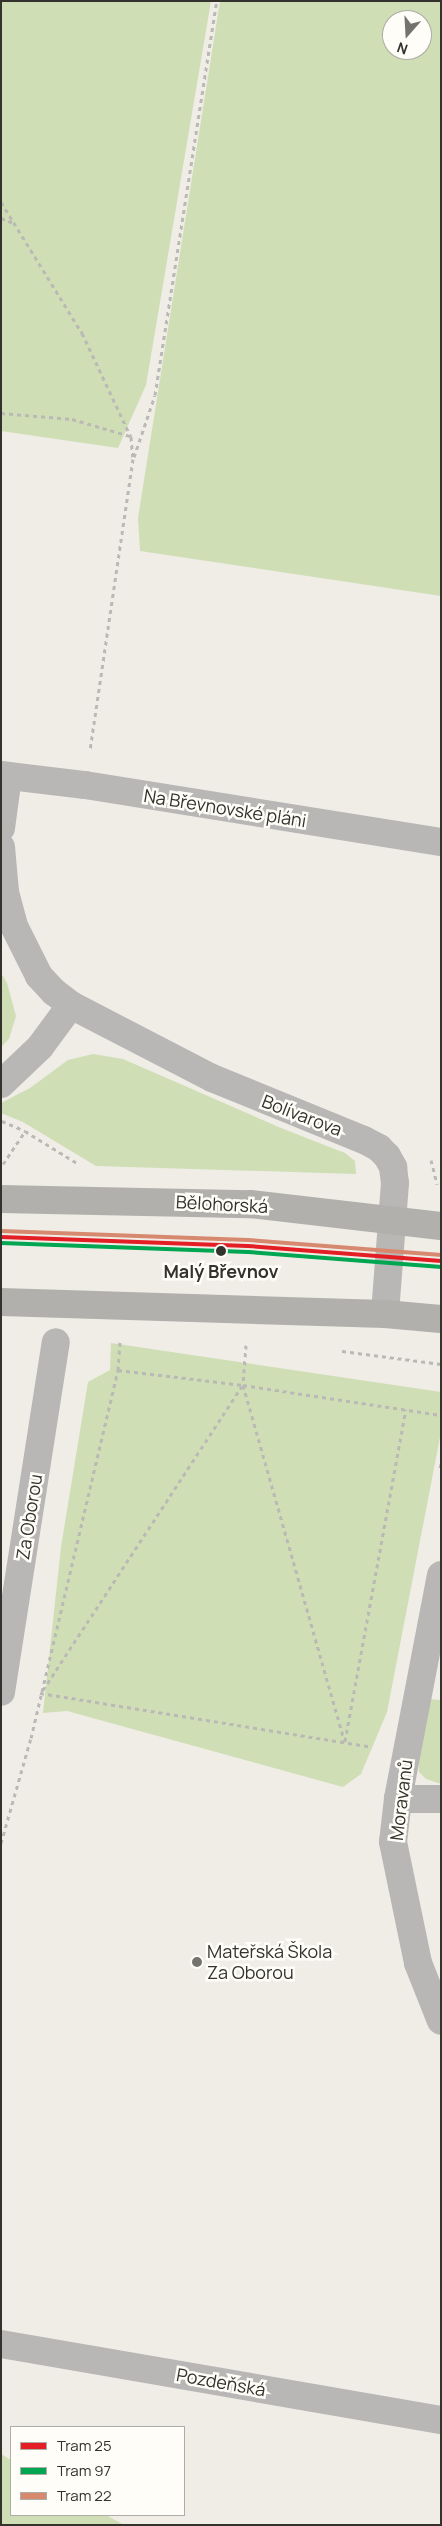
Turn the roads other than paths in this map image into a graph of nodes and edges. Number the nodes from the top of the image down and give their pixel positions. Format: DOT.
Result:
graph roads {
  1 [pos="5,775"];
  2 [pos="1,828"];
  3 [pos="441,842"];
  4 [pos="1,847"];
  5 [pos="8,927"];
  6 [pos="71,1005"];
  7 [pos="1,1084"];
  8 [pos="1,1199"];
  9 [pos="394,1221"];
  10 [pos="441,1226"];
  11 [pos="1,1302"];
  12 [pos="385,1314"];
  13 [pos="441,1319"];
  14 [pos="56,1342"];
  15 [pos="441,1574"];
  16 [pos="1,1692"];
  17 [pos="398,1799"];
  18 [pos="441,1799"];
  19 [pos="441,2021"];
  20 [pos="1,2344"];
  21 [pos="441,2420"];
  1 -- 2 [label="street"];
  1 -- 3 [label="street, Na Břevnovské pláni"];
  4 -- 5 [label="street, Bolívarova"];
  5 -- 6 [label="street, Bolívarova"];
  6 -- 7 [label="street"];
  6 -- 9 [label="street, Bolívarova"];
  8 -- 9 [label="main road, Bělohorská"];
  9 -- 10 [label="main road, Bělohorská"];
  9 -- 12 [label="street, Bolívarova"];
  11 -- 12 [label="main road"];
  12 -- 13 [label="main road"];
  14 -- 16 [label="street, Za Oborou"];
  15 -- 17 [label="street, Moravanů"];
  17 -- 18 [label="street"];
  17 -- 19 [label="street, Moravanů"];
  20 -- 21 [label="street, Pozdeňská"];
}
